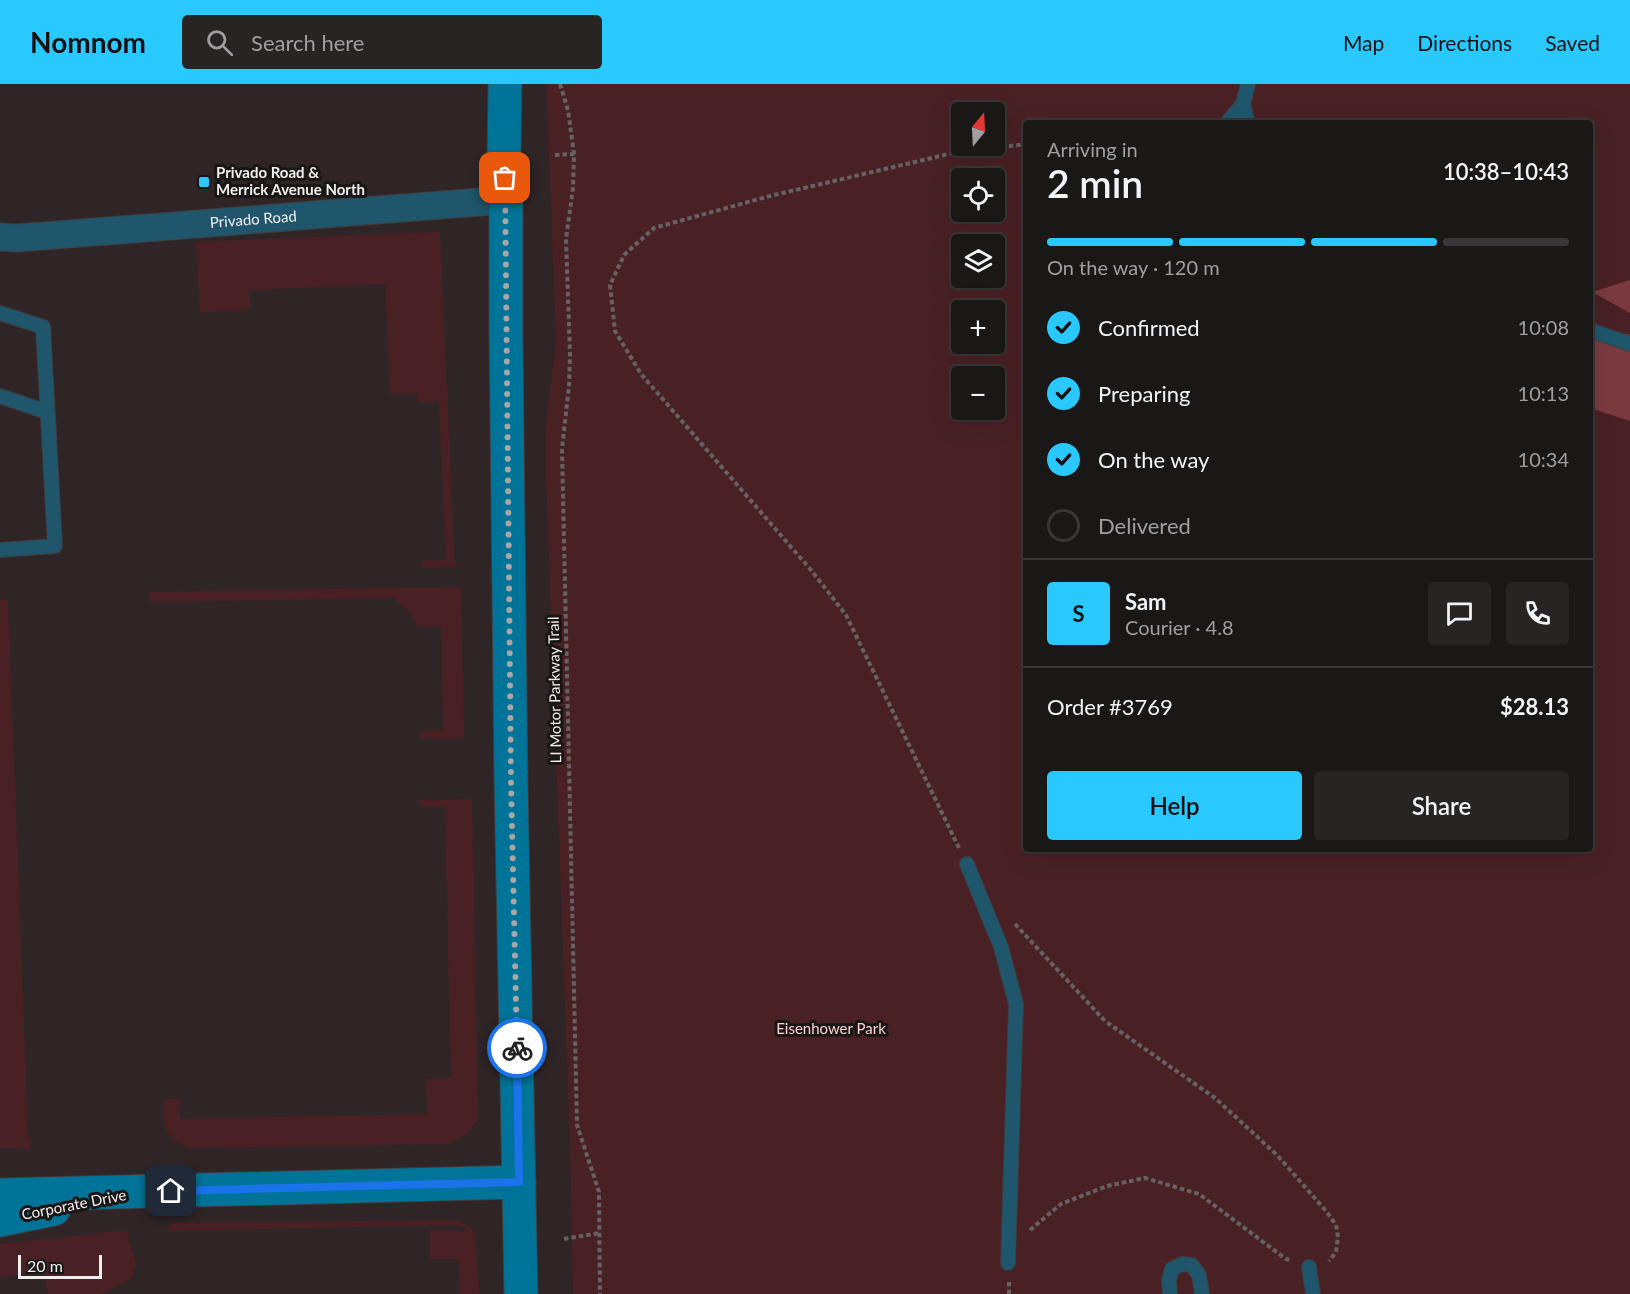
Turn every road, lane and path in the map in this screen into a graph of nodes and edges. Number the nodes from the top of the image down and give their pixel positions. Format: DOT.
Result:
graph roads {
  1 [pos="505,84"];
  2 [pos="560,84"];
  3 [pos="1248,84"];
  4 [pos="1243,104"];
  5 [pos="1230,120"];
  6 [pos="1247,120"];
  7 [pos="1023,144"];
  8 [pos="574,154"];
  9 [pos="555,155"];
  10 [pos="506,200"];
  11 [pos="0,237"];
  12 [pos="0,313"];
  13 [pos="1593,331"];
  14 [pos="1630,344"];
  15 [pos="0,396"];
  16 [pos="47,412"];
  17 [pos="0,550"];
  18 [pos="966,864"];
  19 [pos="1014,922"];
  20 [pos="519,1182"];
  21 [pos="148,1191"];
  22 [pos="0,1195"];
  23 [pos="0,1220"];
  24 [pos="598,1233"];
  25 [pos="564,1239"];
  26 [pos="1008,1263"];
  27 [pos="1309,1266"];
  28 [pos="521,1294"];
  29 [pos="600,1294"];
  30 [pos="1009,1294"];
  31 [pos="1170,1294"];
  32 [pos="1202,1294"];
  33 [pos="1313,1294"];
  1 -- 10 [label="main road"];
  2 -- 8 [label="path, LI Motor Parkway Trail"];
  3 -- 4 [label="lane"];
  4 -- 5 [label="lane"];
  4 -- 6 [label="lane"];
  7 -- 18 [label="path"];
  8 -- 9 [label="path"];
  8 -- 24 [label="path, LI Motor Parkway Trail"];
  10 -- 11 [label="street, Privado Road"];
  10 -- 20 [label="main road"];
  12 -- 16 [label="lane"];
  13 -- 14 [label="lane"];
  15 -- 16 [label="lane"];
  16 -- 17 [label="lane"];
  18 -- 26 [label="lane"];
  19 -- 27 [label="path"];
  20 -- 21 [label="main road, Corporate Drive"];
  20 -- 28 [label="main road"];
  21 -- 22 [label="main road, Corporate Drive"];
  21 -- 23 [label="main road, Corporate Drive"];
  24 -- 25 [label="path"];
  24 -- 29 [label="path, LI Motor Parkway Trail"];
  26 -- 27 [label="path"];
  26 -- 30 [label="path"];
  27 -- 33 [label="lane"];
  31 -- 32 [label="lane"];
}
